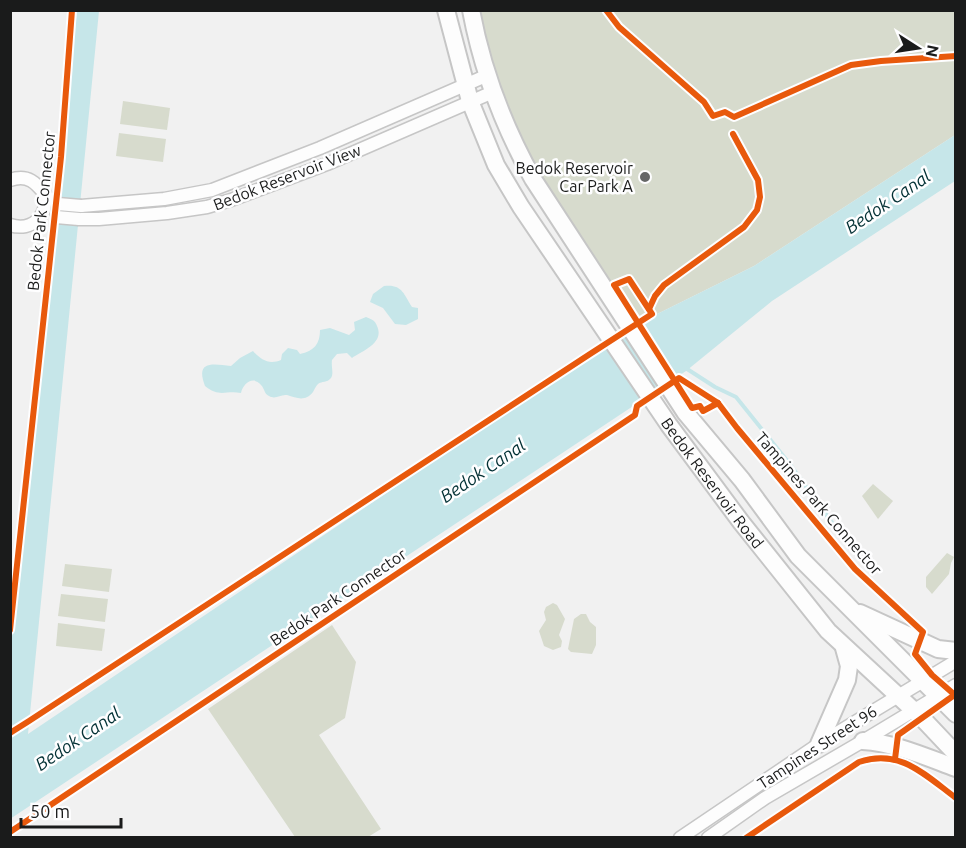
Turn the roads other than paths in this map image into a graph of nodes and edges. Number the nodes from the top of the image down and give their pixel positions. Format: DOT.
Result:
graph roads {
  1 [pos="446,10"];
  2 [pos="471,10"];
  3 [pos="488,75"];
  4 [pos="465,84"];
  5 [pos="494,92"];
  6 [pos="471,101"];
  7 [pos="10,180"];
  8 [pos="44,193"];
  9 [pos="57,211"];
  10 [pos="80,213"];
  11 [pos="35,223"];
  12 [pos="10,225"];
  13 [pos="851,609"];
  14 [pos="844,648"];
  15 [pos="956,651"];
  16 [pos="956,661"];
  17 [pos="922,681"];
  18 [pos="956,685"];
  19 [pos="897,696"];
  20 [pos="937,696"];
  21 [pos="913,710"];
  22 [pos="956,714"];
  23 [pos="864,741"];
  24 [pos="819,744"];
  25 [pos="956,754"];
  26 [pos="956,768"];
  27 [pos="680,837"];
  28 [pos="708,837"];
  1 -- 4 [label="main road, Bedok Reservoir Road"];
  2 -- 3 [label="main road, Bedok Reservoir Road"];
  3 -- 4 [label="street, Bedok Reservoir View"];
  3 -- 5 [label="main road, Bedok Reservoir Road"];
  4 -- 6 [label="main road, Bedok Reservoir Road"];
  4 -- 10 [label="street, Bedok Reservoir View"];
  5 -- 6 [label="street, Bedok Reservoir View"];
  5 -- 13 [label="main road, Bedok Reservoir Road"];
  6 -- 10 [label="street, Bedok Reservoir View"];
  6 -- 14 [label="main road, Bedok Reservoir Road"];
  7 -- 8 [label="street"];
  8 -- 9 [label="street"];
  8 -- 11 [label="street"];
  9 -- 10 [label="street, Bedok Reservoir View, bridge"];
  9 -- 11 [label="street, Bedok Reservoir View"];
  11 -- 12 [label="street, Bedok Reservoir View"];
  13 -- 15 [label="main road"];
  13 -- 17 [label="main road, Bedok Reservoir Road"];
  14 -- 19 [label="main road, Bedok Reservoir Road"];
  14 -- 24 [label="main road"];
  16 -- 17 [label="street, Tampines Street 96"];
  17 -- 19 [label="street, Tampines Street 96"];
  17 -- 20 [label="main road, Bedok Reservoir Road"];
  18 -- 20 [label="street, Tampines Street 96"];
  19 -- 21 [label="main road, Bedok Reservoir Road"];
  19 -- 24 [label="street, Tampines Street 96"];
  20 -- 21 [label="street, Tampines Street 96"];
  20 -- 22 [label="main road, Bedok Reservoir Road"];
  21 -- 23 [label="street, Tampines Street 96"];
  21 -- 25 [label="main road, Bedok Reservoir Road"];
  23 -- 26 [label="main road"];
  23 -- 28 [label="street, Tampines Street 96"];
  24 -- 27 [label="street, Tampines Street 96"];
}
